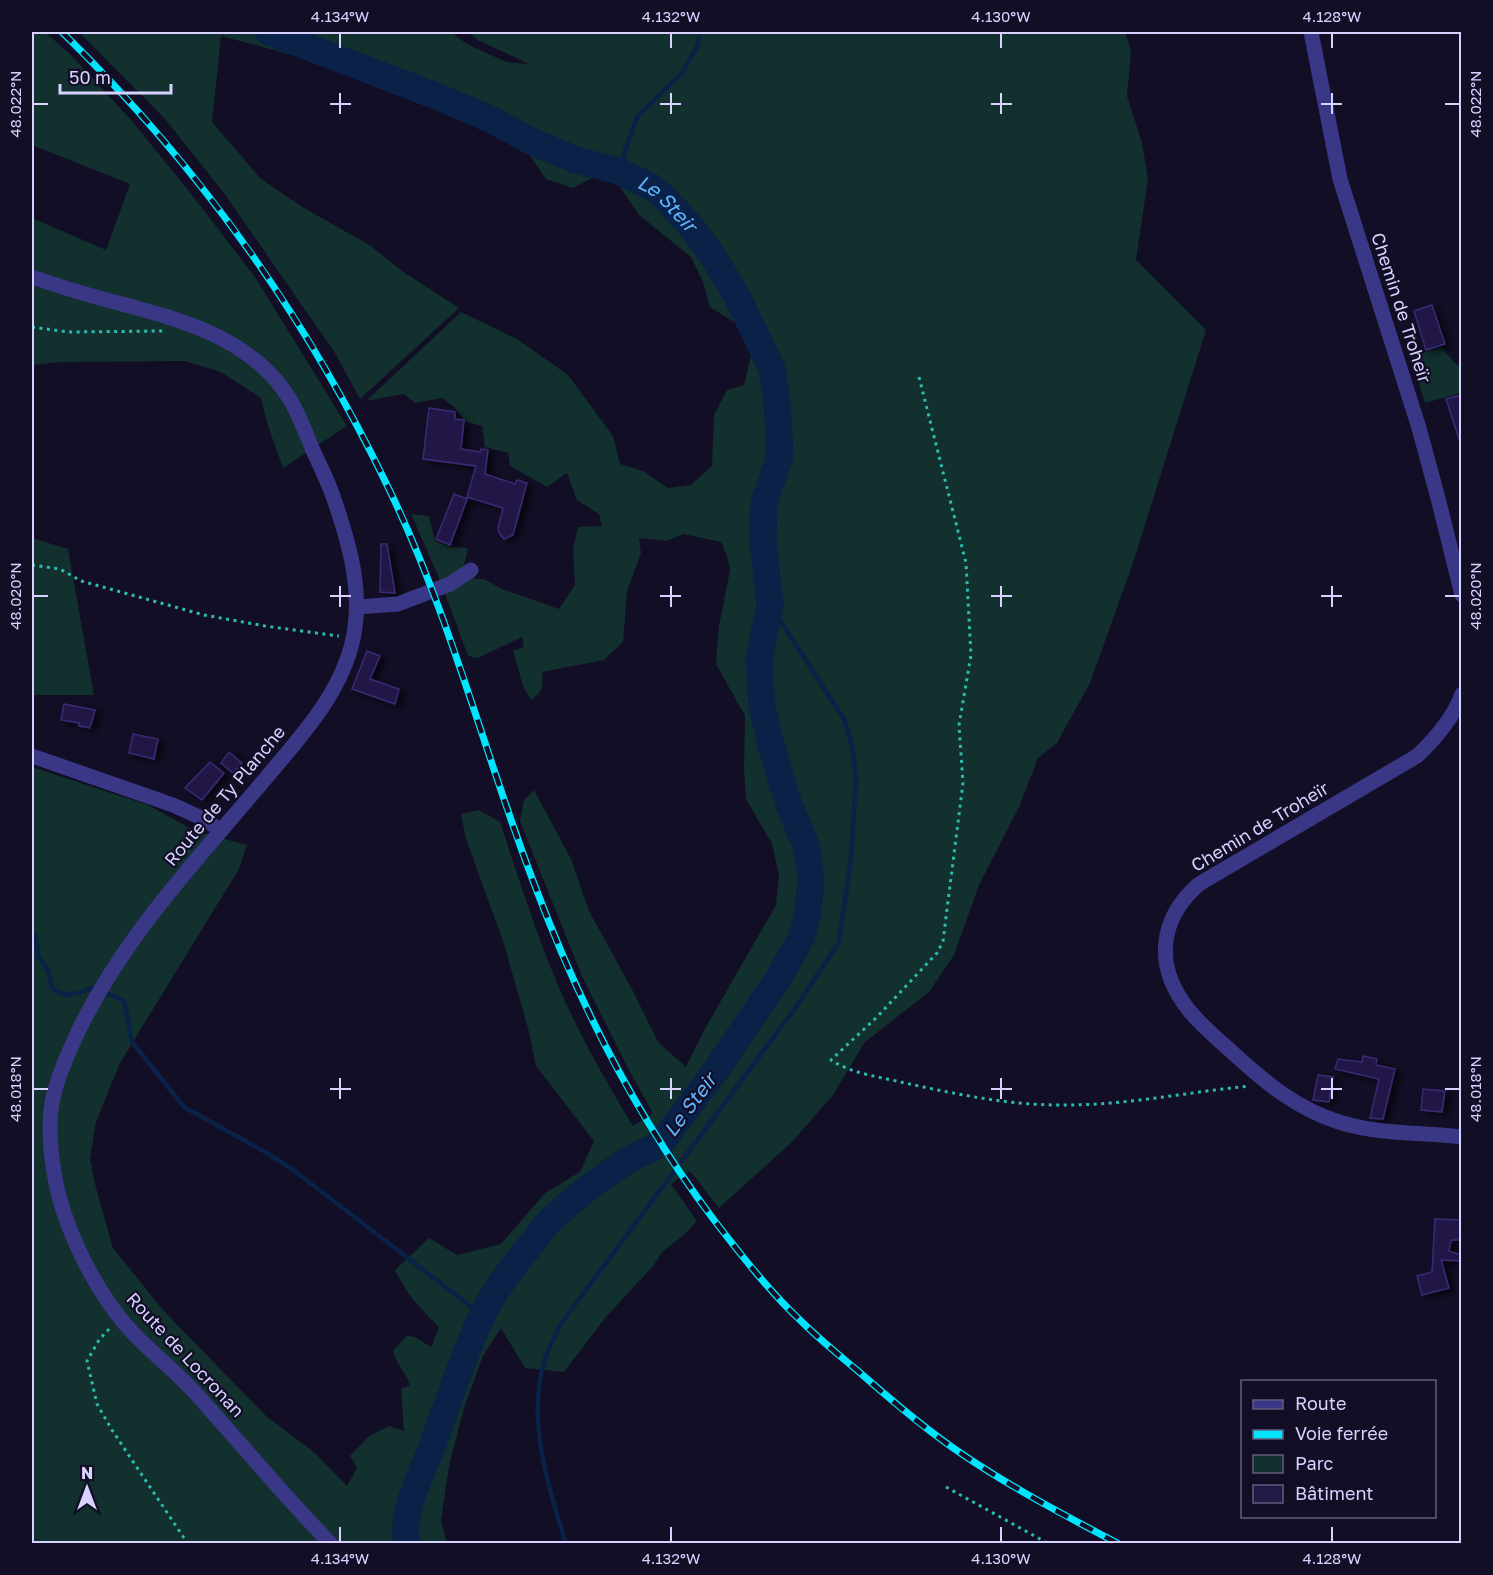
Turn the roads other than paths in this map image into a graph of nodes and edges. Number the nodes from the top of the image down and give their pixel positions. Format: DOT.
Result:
graph roads {
  1 [pos="1311,32"];
  2 [pos="32,277"];
  3 [pos="471,570"];
  4 [pos="1461,595"];
  5 [pos="357,608"];
  6 [pos="1461,694"];
  7 [pos="32,756"];
  8 [pos="221,831"];
  9 [pos="99,992"];
  10 [pos="1461,1137"];
  11 [pos="331,1544"];
  1 -- 4 [label="street, Chemin de Troheïr"];
  2 -- 5 [label="street, Route de Ty Planche"];
  3 -- 5 [label="street"];
  5 -- 8 [label="street, Route de Ty Planche"];
  6 -- 10 [label="street, Chemin de Troheïr"];
  7 -- 8 [label="street"];
  8 -- 9 [label="street, Route de Ty Planche"];
  9 -- 11 [label="street, Route de Locronan"];
}
